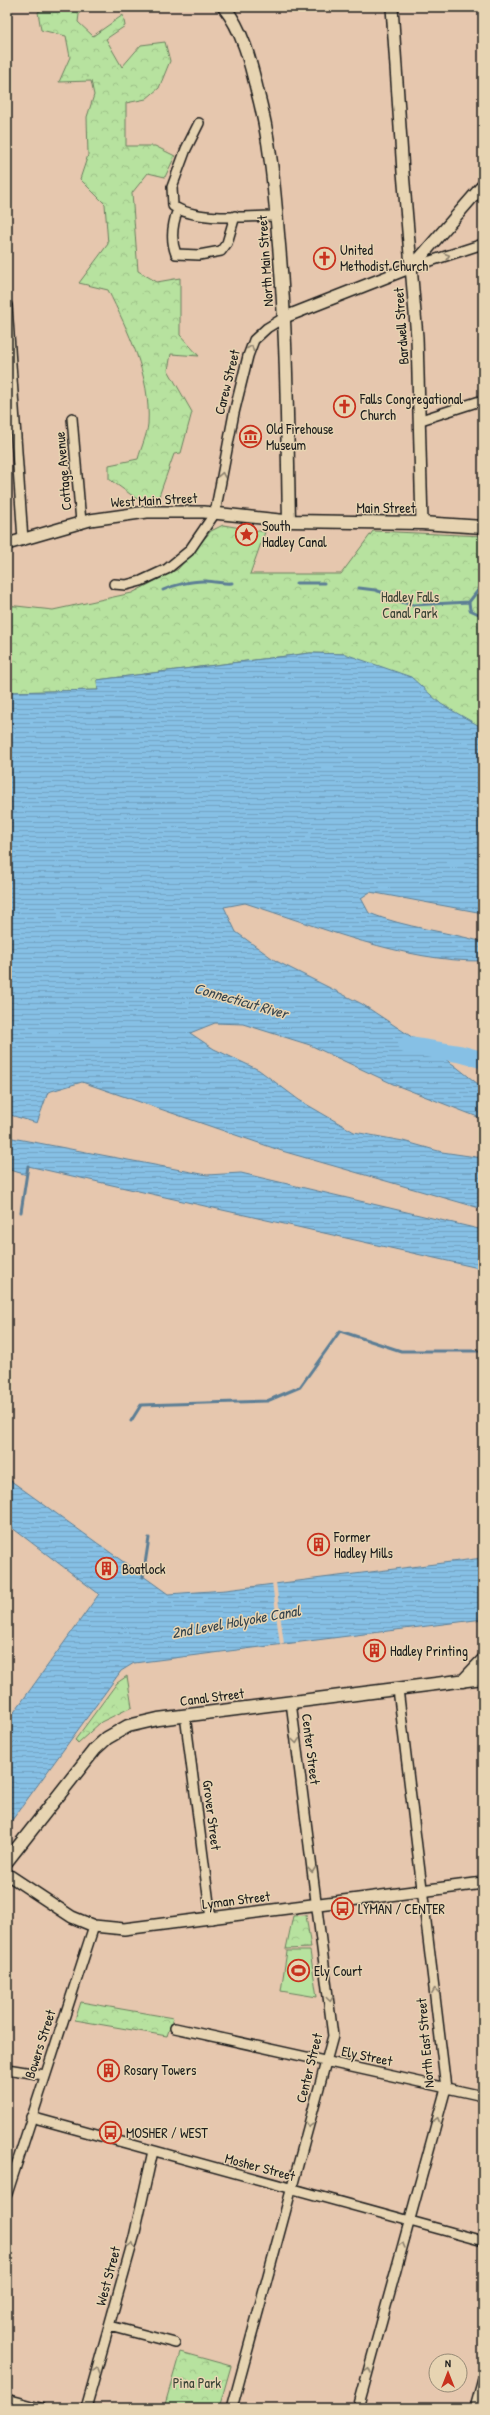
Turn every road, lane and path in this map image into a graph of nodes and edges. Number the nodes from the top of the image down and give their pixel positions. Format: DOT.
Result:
graph roads {
  1 [pos="224,7"];
  2 [pos="392,7"];
  3 [pos="199,122"];
  4 [pos="483,185"];
  5 [pos="178,209"];
  6 [pos="235,216"];
  7 [pos="277,216"];
  8 [pos="483,244"];
  9 [pos="412,267"];
  10 [pos="7,305"];
  11 [pos="285,317"];
  12 [pos="483,400"];
  13 [pos="72,418"];
  14 [pos="421,420"];
  15 [pos="215,513"];
  16 [pos="289,521"];
  17 [pos="81,522"];
  18 [pos="422,523"];
  19 [pos="483,527"];
  20 [pos="23,540"];
  21 [pos="7,544"];
  22 [pos="114,584"];
  23 [pos="483,1660"];
  24 [pos="483,1678"];
  25 [pos="463,1681"];
  26 [pos="398,1689"];
  27 [pos="291,1702"];
  28 [pos="185,1715"];
  29 [pos="7,1861"];
  30 [pos="7,1874"];
  31 [pos="483,1883"];
  32 [pos="423,1891"];
  33 [pos="317,1904"];
  34 [pos="211,1918"];
  35 [pos="94,1926"];
  36 [pos="175,2028"];
  37 [pos="327,2062"];
  38 [pos="7,2069"];
  39 [pos="44,2075"];
  40 [pos="446,2088"];
  41 [pos="483,2096"];
  42 [pos="31,2117"];
  43 [pos="153,2151"];
  44 [pos="290,2189"];
  45 [pos="7,2194"];
  46 [pos="409,2221"];
  47 [pos="483,2241"];
  48 [pos="110,2326"];
  49 [pos="175,2343"];
  50 [pos="483,2379"];
  51 [pos="7,2399"];
  52 [pos="40,2408"];
  53 [pos="86,2408"];
  54 [pos="232,2408"];
  55 [pos="358,2408"];
  56 [pos="475,2408"];
  1 -- 7 [label="main road, North Main Street"];
  2 -- 9 [label="street, Bardwell Street"];
  3 -- 5 [label="street"];
  4 -- 9 [label="street"];
  5 -- 6 [label="street"];
  5 -- 6 [label="street"];
  6 -- 7 [label="street"];
  7 -- 11 [label="main road, North Main Street"];
  9 -- 8 [label="street, Carew Street, one-way"];
  9 -- 11 [label="street, Carew Street"];
  9 -- 14 [label="street, Bardwell Street"];
  10 -- 20 [label="street"];
  15 -- 11 [label="street, Carew Street, one-way"];
  11 -- 16 [label="main road, North Main Street"];
  12 -- 14 [label="street"];
  13 -- 17 [label="street, Cottage Avenue"];
  14 -- 18 [label="street, Bardwell Street"];
  15 -- 16 [label="street, West Main Street"];
  15 -- 17 [label="street, West Main Street"];
  15 -- 22 [label="street"];
  16 -- 18 [label="main road, Main Street"];
  17 -- 20 [label="street, West Main Street"];
  18 -- 19 [label="main road, Main Street"];
  20 -- 21 [label="street"];
  23 -- 25 [label="main road"];
  24 -- 25 [label="main road, Canal Street"];
  25 -- 26 [label="main road, Canal Street"];
  26 -- 27 [label="main road, Canal Street"];
  26 -- 32 [label="street, North East Street"];
  27 -- 28 [label="main road, Canal Street"];
  27 -- 33 [label="street, Center Street, one-way"];
  28 -- 29 [label="main road, Canal Street"];
  28 -- 34 [label="street, Grover Street"];
  30 -- 35 [label="street, Lyman Street"];
  31 -- 32 [label="street, Lyman Street"];
  32 -- 33 [label="street, Lyman Street"];
  40 -- 32 [label="street, North East Street, one-way"];
  33 -- 34 [label="street, Lyman Street"];
  33 -- 37 [label="street, Center Street, one-way"];
  34 -- 35 [label="street, Lyman Street"];
  35 -- 39 [label="street, Bowers Street"];
  36 -- 37 [label="street, Ely Street"];
  37 -- 40 [label="street, Ely Street"];
  37 -- 44 [label="street, Center Street, one-way"];
  38 -- 39 [label="street"];
  39 -- 42 [label="street, Bowers Street"];
  40 -- 41 [label="street, Ely Street"];
  46 -- 40 [label="street, North East Street, one-way"];
  42 -- 43 [label="street, Mosher Street"];
  42 -- 45 [label="street, Bowers Street"];
  43 -- 44 [label="street, Mosher Street"];
  48 -- 43 [label="street, West Street, one-way"];
  44 -- 46 [label="street, Mosher Street"];
  44 -- 54 [label="street, Center Street"];
  46 -- 47 [label="street, Mosher Street"];
  55 -- 46 [label="street, North East Street, one-way"];
  48 -- 49 [label="street"];
  53 -- 48 [label="street, West Street, one-way"];
  50 -- 56 [label="street"];
  51 -- 52 [label="street"];
}
